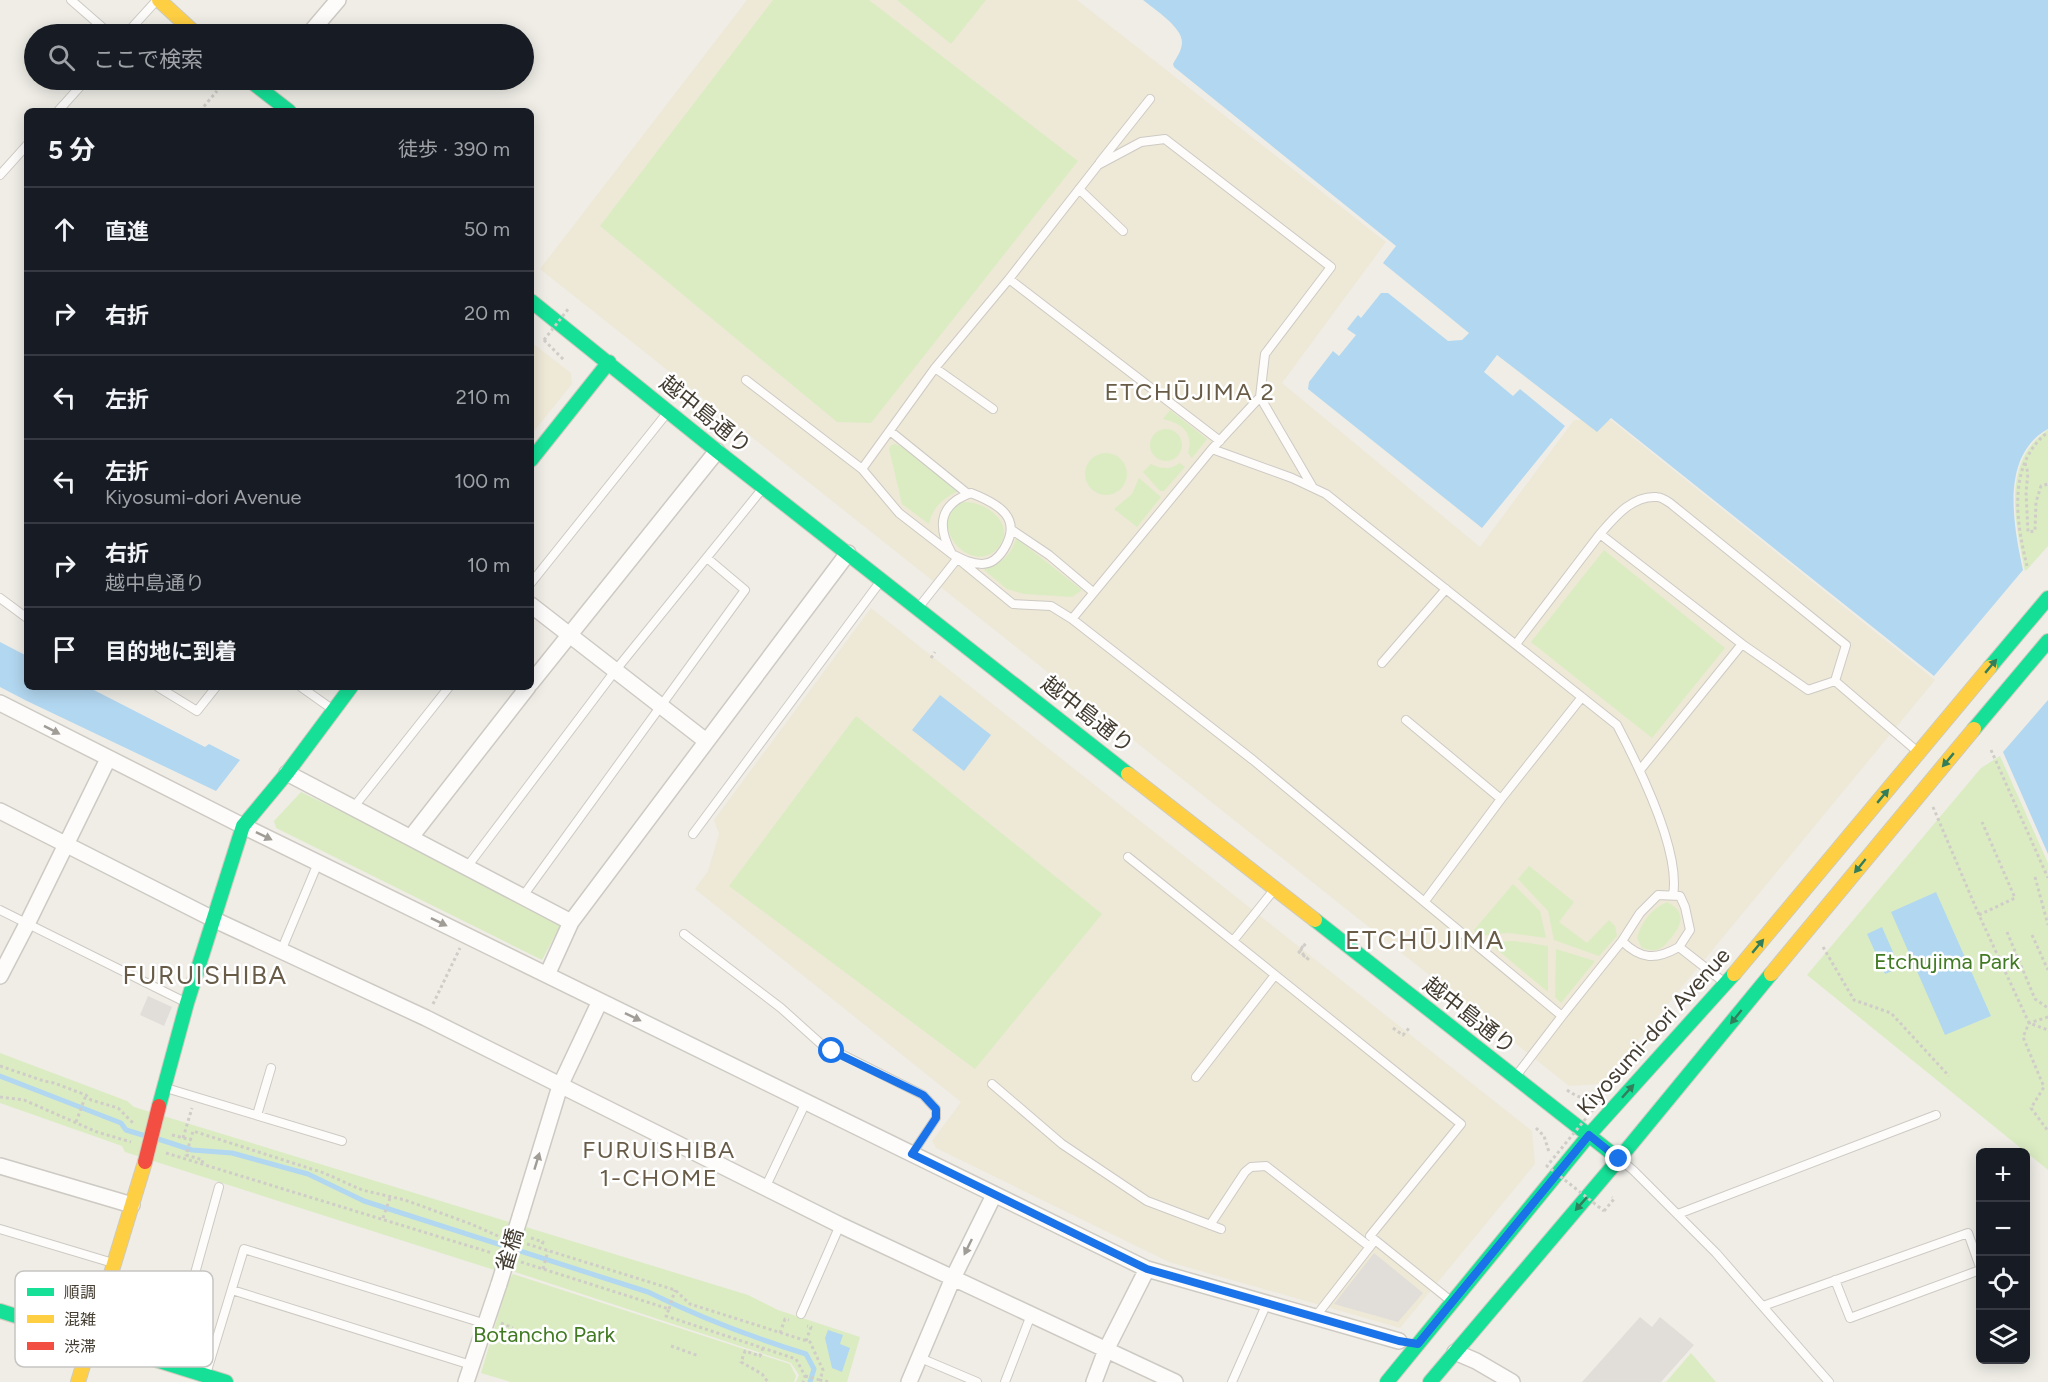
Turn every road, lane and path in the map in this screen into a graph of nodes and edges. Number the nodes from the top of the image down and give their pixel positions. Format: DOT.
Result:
graph roads {
  1 [pos="71,0"];
  2 [pos="158,0"];
  3 [pos="338,0"];
  4 [pos="99,24"];
  5 [pos="135,24"];
  6 [pos="185,24"];
  7 [pos="318,24"];
  8 [pos="77,90"];
  9 [pos="271,90"];
  10 [pos="217,91"];
  11 [pos="1150,99"];
  12 [pos="61,108"];
  13 [pos="203,108"];
  14 [pos="286,108"];
  15 [pos="24,148"];
  16 [pos="1098,165"];
  17 [pos="0,175"];
  18 [pos="1079,189"];
  19 [pos="1123,231"];
  20 [pos="1009,279"];
  21 [pos="534,303"];
  22 [pos="569,308"];
  23 [pos="565,361"];
  24 [pos="609,362"];
  25 [pos="935,368"];
  26 [pos="746,380"];
  27 [pos="1260,397"];
  28 [pos="993,409"];
  29 [pos="668,411"];
  30 [pos="890,431"];
  31 [pos="2048,432"];
  32 [pos="1220,441"];
  33 [pos="1212,449"];
  34 [pos="717,451"];
  35 [pos="534,456"];
  36 [pos="2025,463"];
  37 [pos="862,469"];
  38 [pos="2048,484"];
  39 [pos="764,487"];
  40 [pos="1313,488"];
  41 [pos="968,494"];
  42 [pos="1012,530"];
  43 [pos="1600,534"];
  44 [pos="848,553"];
  45 [pos="954,557"];
  46 [pos="707,558"];
  47 [pos="2027,566"];
  48 [pos="534,579"];
  49 [pos="882,580"];
  50 [pos="1446,589"];
  51 [pos="1093,592"];
  52 [pos="0,598"];
  53 [pos="2048,598"];
  54 [pos="534,607"];
  55 [pos="918,608"];
  56 [pos="24,616"];
  57 [pos="1072,618"];
  58 [pos="569,634"];
  59 [pos="2048,642"];
  60 [pos="1516,644"];
  61 [pos="1742,644"];
  62 [pos="935,652"];
  63 [pos="931,658"];
  64 [pos="1382,663"];
  65 [pos="615,671"];
  66 [pos="534,679"];
  67 [pos="1834,681"];
  68 [pos="163,690"];
  69 [pos="214,690"];
  70 [pos="305,690"];
  71 [pos="349,690"];
  72 [pos="447,690"];
  73 [pos="526,690"];
  74 [pos="1582,697"];
  75 [pos="0,704"];
  76 [pos="661,706"];
  77 [pos="333,709"];
  78 [pos="1406,720"];
  79 [pos="706,741"];
  80 [pos="1991,750"];
  81 [pos="1919,753"];
  82 [pos="108,759"];
  83 [pos="1641,770"];
  84 [pos="286,772"];
  85 [pos="1924,788"];
  86 [pos="1502,799"];
  87 [pos="353,808"];
  88 [pos="0,811"];
  89 [pos="1982,822"];
  90 [pos="243,826"];
  91 [pos="693,834"];
  92 [pos="411,837"];
  93 [pos="67,844"];
  94 [pos="1128,857"];
  95 [pos="318,863"];
  96 [pos="466,867"];
  97 [pos="2035,877"];
  98 [pos="2048,878"];
  99 [pos="1275,888"];
  100 [pos="1673,895"];
  101 [pos="523,896"];
  102 [pos="1425,901"];
  103 [pos="0,910"];
  104 [pos="1979,915"];
  105 [pos="215,920"];
  106 [pos="571,922"];
  107 [pos="27,924"];
  108 [pos="2048,925"];
  109 [pos="2007,932"];
  110 [pos="684,934"];
  111 [pos="2032,935"];
  112 [pos="1233,941"];
  113 [pos="1622,941"];
  114 [pos="1305,944"];
  115 [pos="461,947"];
  116 [pos="1679,947"];
  117 [pos="1823,947"];
  118 [pos="281,951"];
  119 [pos="2048,970"];
  120 [pos="547,975"];
  121 [pos="1275,975"];
  122 [pos="0,976"];
  123 [pos="1726,984"];
  124 [pos="600,1001"];
  125 [pos="187,1003"];
  126 [pos="2048,1008"];
  127 [pos="1562,1016"];
  128 [pos="2048,1017"];
  129 [pos="426,1018"];
  130 [pos="2029,1023"];
  131 [pos="1410,1027"];
  132 [pos="1394,1028"];
  133 [pos="2048,1030"];
  134 [pos="0,1066"];
  135 [pos="271,1068"];
  136 [pos="1949,1076"];
  137 [pos="1196,1077"];
  138 [pos="1515,1077"];
  139 [pos="992,1083"];
  140 [pos="560,1086"];
  141 [pos="2046,1086"];
  142 [pos="164,1087"];
  143 [pos="1567,1090"];
  144 [pos="86,1095"];
  145 [pos="1606,1095"];
  146 [pos="0,1097"];
  147 [pos="1601,1100"];
  148 [pos="806,1102"];
  149 [pos="257,1115"];
  150 [pos="1936,1115"];
  151 [pos="189,1119"];
  152 [pos="76,1122"];
  153 [pos="143,1126"];
  154 [pos="1536,1128"];
  155 [pos="2048,1131"];
  156 [pos="163,1132"];
  157 [pos="1589,1135"];
  158 [pos="183,1138"];
  159 [pos="342,1141"];
  160 [pos="133,1143"];
  161 [pos="912,1154"];
  162 [pos="173,1155"];
  163 [pos="1619,1159"];
  164 [pos="0,1166"];
  165 [pos="1548,1166"];
  166 [pos="219,1187"];
  167 [pos="765,1188"];
  168 [pos="994,1194"];
  169 [pos="391,1197"];
  170 [pos="1614,1199"];
  171 [pos="132,1205"];
  172 [pos="1677,1214"];
  173 [pos="383,1218"];
  174 [pos="840,1225"];
  175 [pos="1210,1225"];
  176 [pos="1221,1229"];
  177 [pos="0,1230"];
  178 [pos="1372,1244"];
  179 [pos="548,1251"];
  180 [pos="1976,1257"];
  181 [pos="115,1263"];
  182 [pos="543,1269"];
  183 [pos="1147,1269"];
  184 [pos="113,1271"];
  185 [pos="195,1271"];
  186 [pos="1976,1271"];
  187 [pos="953,1278"];
  188 [pos="1835,1280"];
  189 [pos="232,1290"];
  190 [pos="675,1290"];
  191 [pos="1452,1302"];
  192 [pos="1267,1303"];
  193 [pos="1763,1306"];
  194 [pos="669,1308"];
  195 [pos="0,1311"];
  196 [pos="801,1314"];
  197 [pos="1031,1315"];
  198 [pos="15,1316"];
  199 [pos="1316,1316"];
  200 [pos="785,1319"];
  201 [pos="486,1324"];
  202 [pos="811,1327"];
  203 [pos="780,1333"];
  204 [pos="806,1341"];
  205 [pos="1399,1341"];
  206 [pos="1418,1344"];
  207 [pos="670,1346"];
  208 [pos="763,1348"];
  209 [pos="1106,1350"];
  210 [pos="213,1351"];
  211 [pos="1455,1352"];
  212 [pos="699,1356"];
  213 [pos="918,1357"];
  214 [pos="471,1365"];
  215 [pos="83,1367"];
  216 [pos="178,1367"];
  217 [pos="208,1367"];
  218 [pos="205,1376"];
  219 [pos="805,1376"];
  220 [pos="820,1380"];
  221 [pos="78,1382"];
  222 [pos="226,1382"];
  223 [pos="466,1382"];
  224 [pos="768,1382"];
  225 [pos="909,1382"];
  226 [pos="977,1382"];
  227 [pos="1005,1382"];
  228 [pos="1094,1382"];
  229 [pos="1175,1382"];
  230 [pos="1232,1382"];
  231 [pos="1387,1382"];
  232 [pos="1430,1382"];
  233 [pos="1512,1382"];
  234 [pos="1829,1382"];
  1 -- 4 [label="lane"];
  2 -- 5 [label="lane"];
  2 -- 6 [label="street"];
  3 -- 7 [label="street"];
  8 -- 12 [label="lane"];
  9 -- 14 [label="street"];
  10 -- 13 [label="path"];
  11 -- 16 [label="lane"];
  15 -- 17 [label="lane"];
  16 -- 18 [label="lane"];
  16 -- 27 [label="lane"];
  18 -- 19 [label="lane"];
  18 -- 20 [label="lane"];
  20 -- 25 [label="lane"];
  20 -- 32 [label="lane"];
  21 -- 24 [label="street, 越中島通り"];
  22 -- 23 [label="path, bridge"];
  24 -- 29 [label="street, 越中島通り"];
  24 -- 35 [label="street"];
  25 -- 28 [label="lane"];
  25 -- 30 [label="lane"];
  26 -- 37 [label="lane"];
  27 -- 32 [label="lane"];
  27 -- 40 [label="lane"];
  29 -- 34 [label="street, 越中島通り"];
  29 -- 48 [label="lane"];
  30 -- 37 [label="lane"];
  30 -- 41 [label="lane"];
  31 -- 36 [label="path"];
  32 -- 33 [label="lane"];
  33 -- 40 [label="lane"];
  33 -- 51 [label="lane"];
  34 -- 39 [label="street, 越中島通り"];
  34 -- 58 [label="street"];
  36 -- 38 [label="path"];
  36 -- 47 [label="path"];
  37 -- 45 [label="lane"];
  39 -- 44 [label="street, 越中島通り"];
  39 -- 46 [label="lane"];
  40 -- 50 [label="lane"];
  41 -- 42 [label="lane"];
  41 -- 45 [label="lane"];
  42 -- 45 [label="lane"];
  42 -- 51 [label="lane"];
  43 -- 60 [label="lane"];
  43 -- 61 [label="lane"];
  43 -- 67 [label="lane"];
  44 -- 49 [label="street, 越中島通り"];
  44 -- 79 [label="street"];
  45 -- 55 [label="lane"];
  45 -- 57 [label="lane"];
  46 -- 65 [label="lane"];
  46 -- 76 [label="lane"];
  49 -- 55 [label="street, 越中島通り"];
  49 -- 91 [label="lane"];
  50 -- 60 [label="lane"];
  50 -- 64 [label="lane"];
  51 -- 57 [label="lane"];
  52 -- 56 [label="lane"];
  81 -- 53 [label="street, Kiyosumi-dori Avenue, one-way"];
  54 -- 58 [label="street"];
  55 -- 99 [label="street, 越中島通り"];
  57 -- 102 [label="lane"];
  58 -- 65 [label="street"];
  58 -- 66 [label="street"];
  59 -- 85 [label="street, one-way"];
  60 -- 74 [label="lane"];
  61 -- 67 [label="lane"];
  61 -- 83 [label="lane"];
  62 -- 63 [label="path"];
  65 -- 76 [label="street"];
  65 -- 96 [label="lane"];
  67 -- 81 [label="lane"];
  68 -- 69 [label="lane"];
  70 -- 77 [label="lane"];
  71 -- 77 [label="street"];
  72 -- 87 [label="lane"];
  73 -- 92 [label="street"];
  74 -- 83 [label="lane"];
  74 -- 86 [label="lane"];
  75 -- 82 [label="street, one-way"];
  76 -- 79 [label="street"];
  76 -- 101 [label="lane"];
  77 -- 84 [label="street"];
  78 -- 86 [label="lane"];
  79 -- 106 [label="street"];
  80 -- 98 [label="path"];
  123 -- 81 [label="street, Kiyosumi-dori Avenue, one-way"];
  82 -- 90 [label="street"];
  82 -- 93 [label="street"];
  83 -- 100 [label="lane"];
  84 -- 87 [label="street"];
  84 -- 90 [label="street"];
  85 -- 104 [label="path"];
  85 -- 163 [label="street, one-way"];
  86 -- 102 [label="lane"];
  87 -- 92 [label="street"];
  88 -- 93 [label="street"];
  89 -- 104 [label="path"];
  90 -- 95 [label="street, one-way"];
  90 -- 105 [label="street"];
  92 -- 96 [label="street"];
  93 -- 105 [label="street"];
  93 -- 107 [label="street"];
  94 -- 112 [label="lane"];
  95 -- 118 [label="lane"];
  95 -- 120 [label="street, one-way"];
  96 -- 101 [label="street"];
  97 -- 108 [label="path"];
  99 -- 112 [label="lane"];
  99 -- 138 [label="street, 越中島通り"];
  100 -- 113 [label="lane"];
  100 -- 116 [label="lane"];
  101 -- 106 [label="street"];
  102 -- 127 [label="lane"];
  103 -- 107 [label="lane"];
  104 -- 130 [label="path"];
  105 -- 118 [label="street"];
  105 -- 125 [label="street"];
  106 -- 120 [label="street"];
  107 -- 122 [label="street"];
  107 -- 125 [label="lane"];
  109 -- 126 [label="path"];
  110 -- 161 [label="lane"];
  111 -- 119 [label="path"];
  112 -- 121 [label="lane"];
  113 -- 116 [label="lane"];
  113 -- 127 [label="lane"];
  114 -- 114 [label="path"];
  115 -- 129 [label="path"];
  116 -- 123 [label="lane"];
  117 -- 136 [label="path"];
  118 -- 129 [label="street"];
  120 -- 124 [label="street"];
  121 -- 137 [label="lane"];
  121 -- 178 [label="lane"];
  157 -- 123 [label="street, Kiyosumi-dori Avenue, one-way"];
  124 -- 140 [label="street, 雀橋"];
  124 -- 148 [label="street, one-way"];
  125 -- 142 [label="street"];
  127 -- 138 [label="lane"];
  128 -- 130 [label="path"];
  129 -- 140 [label="street"];
  130 -- 133 [label="path"];
  130 -- 141 [label="path"];
  131 -- 132 [label="path"];
  134 -- 144 [label="path"];
  135 -- 149 [label="lane"];
  138 -- 157 [label="street, 越中島通り"];
  139 -- 175 [label="lane"];
  140 -- 167 [label="street"];
  201 -- 140 [label="street, 雀橋, one-way, bridge"];
  141 -- 155 [label="path"];
  142 -- 149 [label="lane"];
  142 -- 171 [label="street, bridge"];
  143 -- 145 [label="path"];
  144 -- 152 [label="path"];
  144 -- 153 [label="path"];
  146 -- 152 [label="path"];
  147 -- 165 [label="path, bridge"];
  148 -- 161 [label="street"];
  148 -- 167 [label="lane"];
  149 -- 159 [label="lane"];
  150 -- 172 [label="lane"];
  151 -- 158 [label="path"];
  152 -- 160 [label="path"];
  154 -- 165 [label="path"];
  156 -- 158 [label="path"];
  157 -- 163 [label="street, 越中島通り"];
  157 -- 191 [label="street, Kiyosumi-dori Avenue"];
  158 -- 162 [label="path"];
  161 -- 168 [label="street"];
  163 -- 172 [label="lane"];
  163 -- 211 [label="street, one-way"];
  164 -- 171 [label="street"];
  165 -- 170 [label="path, bridge"];
  166 -- 185 [label="lane"];
  167 -- 174 [label="street"];
  168 -- 183 [label="street"];
  168 -- 187 [label="street, one-way"];
  169 -- 173 [label="path"];
  171 -- 181 [label="street"];
  172 -- 193 [label="lane"];
  174 -- 187 [label="street"];
  174 -- 196 [label="lane"];
  175 -- 176 [label="lane"];
  175 -- 178 [label="lane"];
  177 -- 181 [label="lane"];
  178 -- 191 [label="lane"];
  178 -- 199 [label="lane"];
  179 -- 182 [label="path"];
  180 -- 188 [label="lane"];
  181 -- 184 [label="street"];
  183 -- 192 [label="street"];
  183 -- 209 [label="street"];
  186 -- 188 [label="lane"];
  187 -- 197 [label="street"];
  187 -- 213 [label="street"];
  188 -- 193 [label="lane"];
  189 -- 201 [label="lane"];
  189 -- 210 [label="lane"];
  189 -- 214 [label="lane"];
  190 -- 194 [label="path"];
  191 -- 206 [label="street, Kiyosumi-dori Avenue"];
  192 -- 199 [label="street"];
  192 -- 230 [label="lane"];
  193 -- 234 [label="lane"];
  195 -- 198 [label="street"];
  197 -- 209 [label="street"];
  197 -- 227 [label="lane"];
  199 -- 205 [label="street"];
  200 -- 203 [label="path"];
  201 -- 214 [label="street, 雀橋"];
  202 -- 204 [label="path"];
  205 -- 206 [label="street"];
  206 -- 211 [label="street"];
  206 -- 231 [label="street, Kiyosumi-dori Avenue"];
  207 -- 212 [label="path"];
  208 -- 224 [label="path"];
  209 -- 228 [label="street"];
  209 -- 229 [label="street"];
  211 -- 232 [label="street"];
  211 -- 233 [label="street"];
  213 -- 225 [label="street"];
  213 -- 226 [label="lane"];
  214 -- 223 [label="street, 雀橋"];
  215 -- 221 [label="street"];
  216 -- 218 [label="street"];
  217 -- 218 [label="lane"];
  218 -- 222 [label="street"];
  219 -- 220 [label="path"];
}
